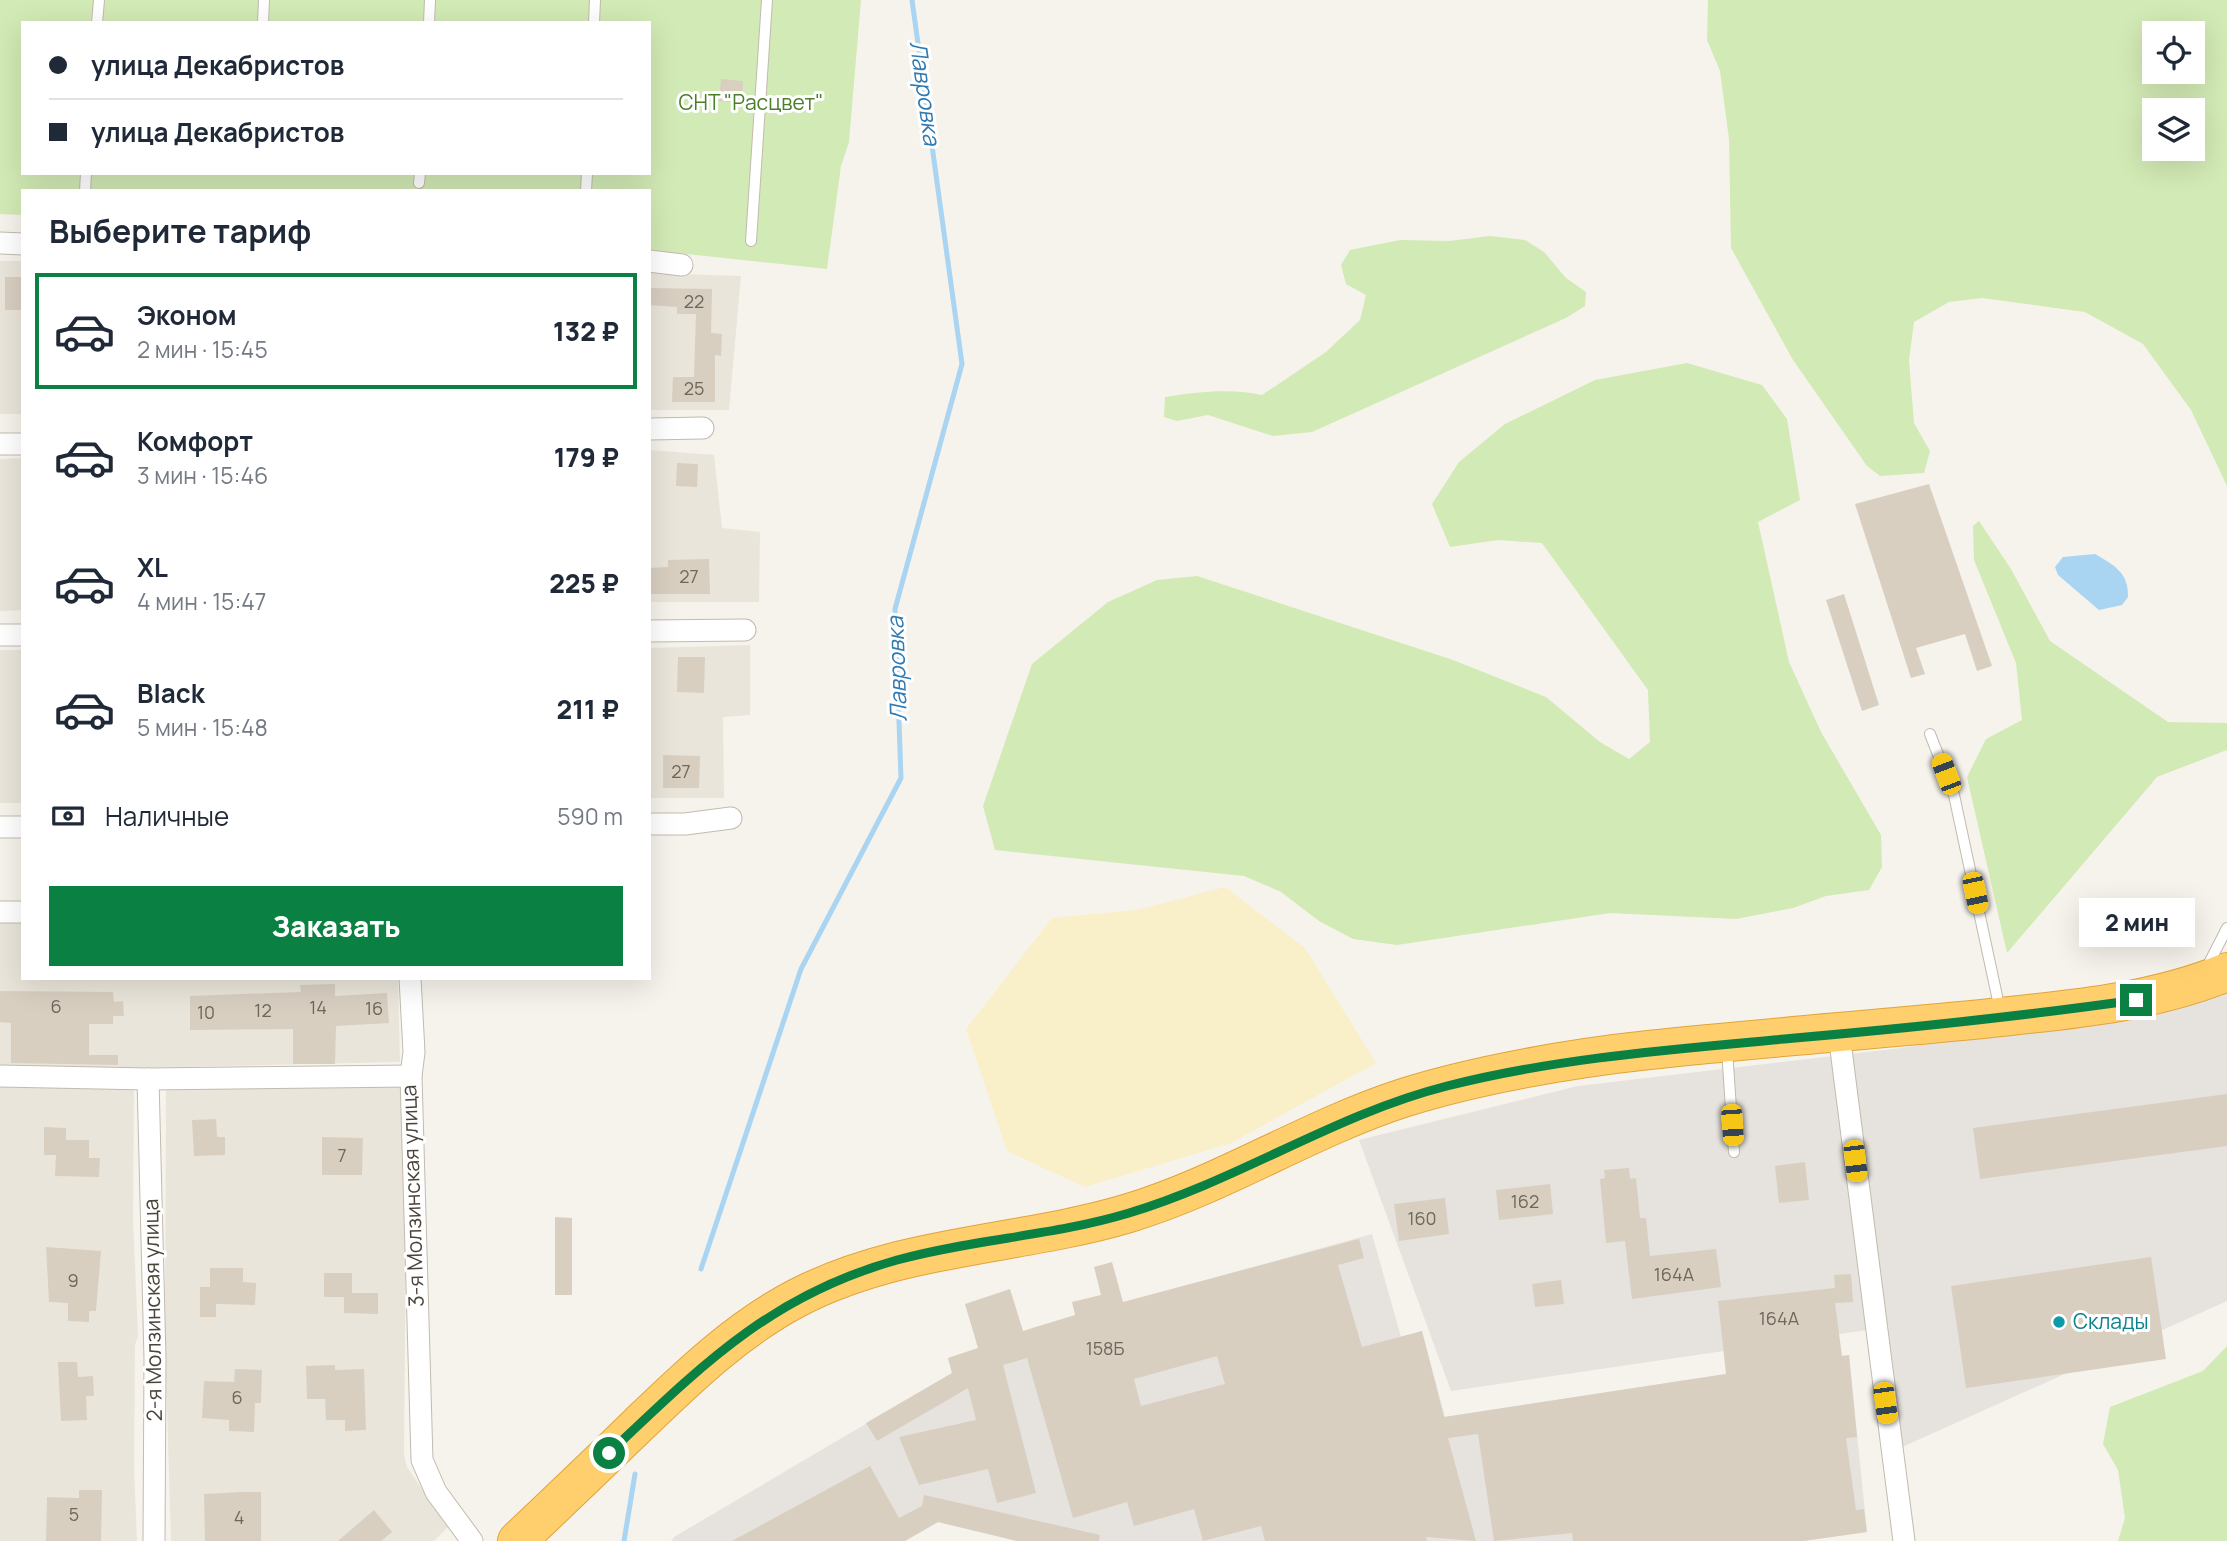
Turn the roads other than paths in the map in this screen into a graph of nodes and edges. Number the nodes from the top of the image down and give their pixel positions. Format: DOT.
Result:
graph roads {
  1 [pos="99,0"];
  2 [pos="264,0"];
  3 [pos="430,0"];
  4 [pos="595,0"];
  5 [pos="767,0"];
  6 [pos="97,21"];
  7 [pos="263,21"];
  8 [pos="429,21"];
  9 [pos="594,21"];
  10 [pos="751,241"];
  11 [pos="0,243"];
  12 [pos="21,244"];
  13 [pos="651,261"];
  14 [pos="682,264"];
  15 [pos="703,428"];
  16 [pos="651,429"];
  17 [pos="0,444"];
  18 [pos="21,444"];
  19 [pos="745,630"];
  20 [pos="651,631"];
  21 [pos="0,635"];
  22 [pos="21,635"];
  23 [pos="1930,734"];
  24 [pos="731,818"];
  25 [pos="651,824"];
  26 [pos="0,827"];
  27 [pos="21,827"];
  28 [pos="0,912"];
  29 [pos="21,912"];
  30 [pos="2227,928"];
  31 [pos="2213,978"];
  32 [pos="410,980"];
  33 [pos="2001,1017"];
  34 [pos="1839,1034"];
  35 [pos="1726,1044"];
  36 [pos="0,1076"];
  37 [pos="411,1076"];
  38 [pos="148,1079"];
  39 [pos="1734,1152"];
  40 [pos="154,1541"];
  41 [pos="472,1541"];
  42 [pos="517,1541"];
  43 [pos="1904,1541"];
  1 -- 6 [label="lane"];
  2 -- 7 [label="lane"];
  3 -- 8 [label="lane"];
  4 -- 9 [label="lane"];
  5 -- 10 [label="lane"];
  11 -- 12 [label="street"];
  13 -- 14 [label="street"];
  15 -- 16 [label="street"];
  17 -- 18 [label="street"];
  19 -- 20 [label="street"];
  21 -- 22 [label="street"];
  23 -- 33 [label="lane"];
  24 -- 25 [label="street"];
  26 -- 27 [label="street"];
  28 -- 29 [label="street"];
  30 -- 31 [label="lane"];
  31 -- 33 [label="highway"];
  32 -- 37 [label="street"];
  33 -- 34 [label="highway"];
  34 -- 35 [label="highway"];
  34 -- 43 [label="street"];
  35 -- 39 [label="lane"];
  35 -- 42 [label="highway"];
  36 -- 38 [label="street, 3-я Молзинская улица"];
  37 -- 38 [label="street, 3-я Молзинская улица"];
  37 -- 41 [label="street, 3-я Молзинская улица"];
  38 -- 40 [label="street, 2-я Молзинская улица"];
}
